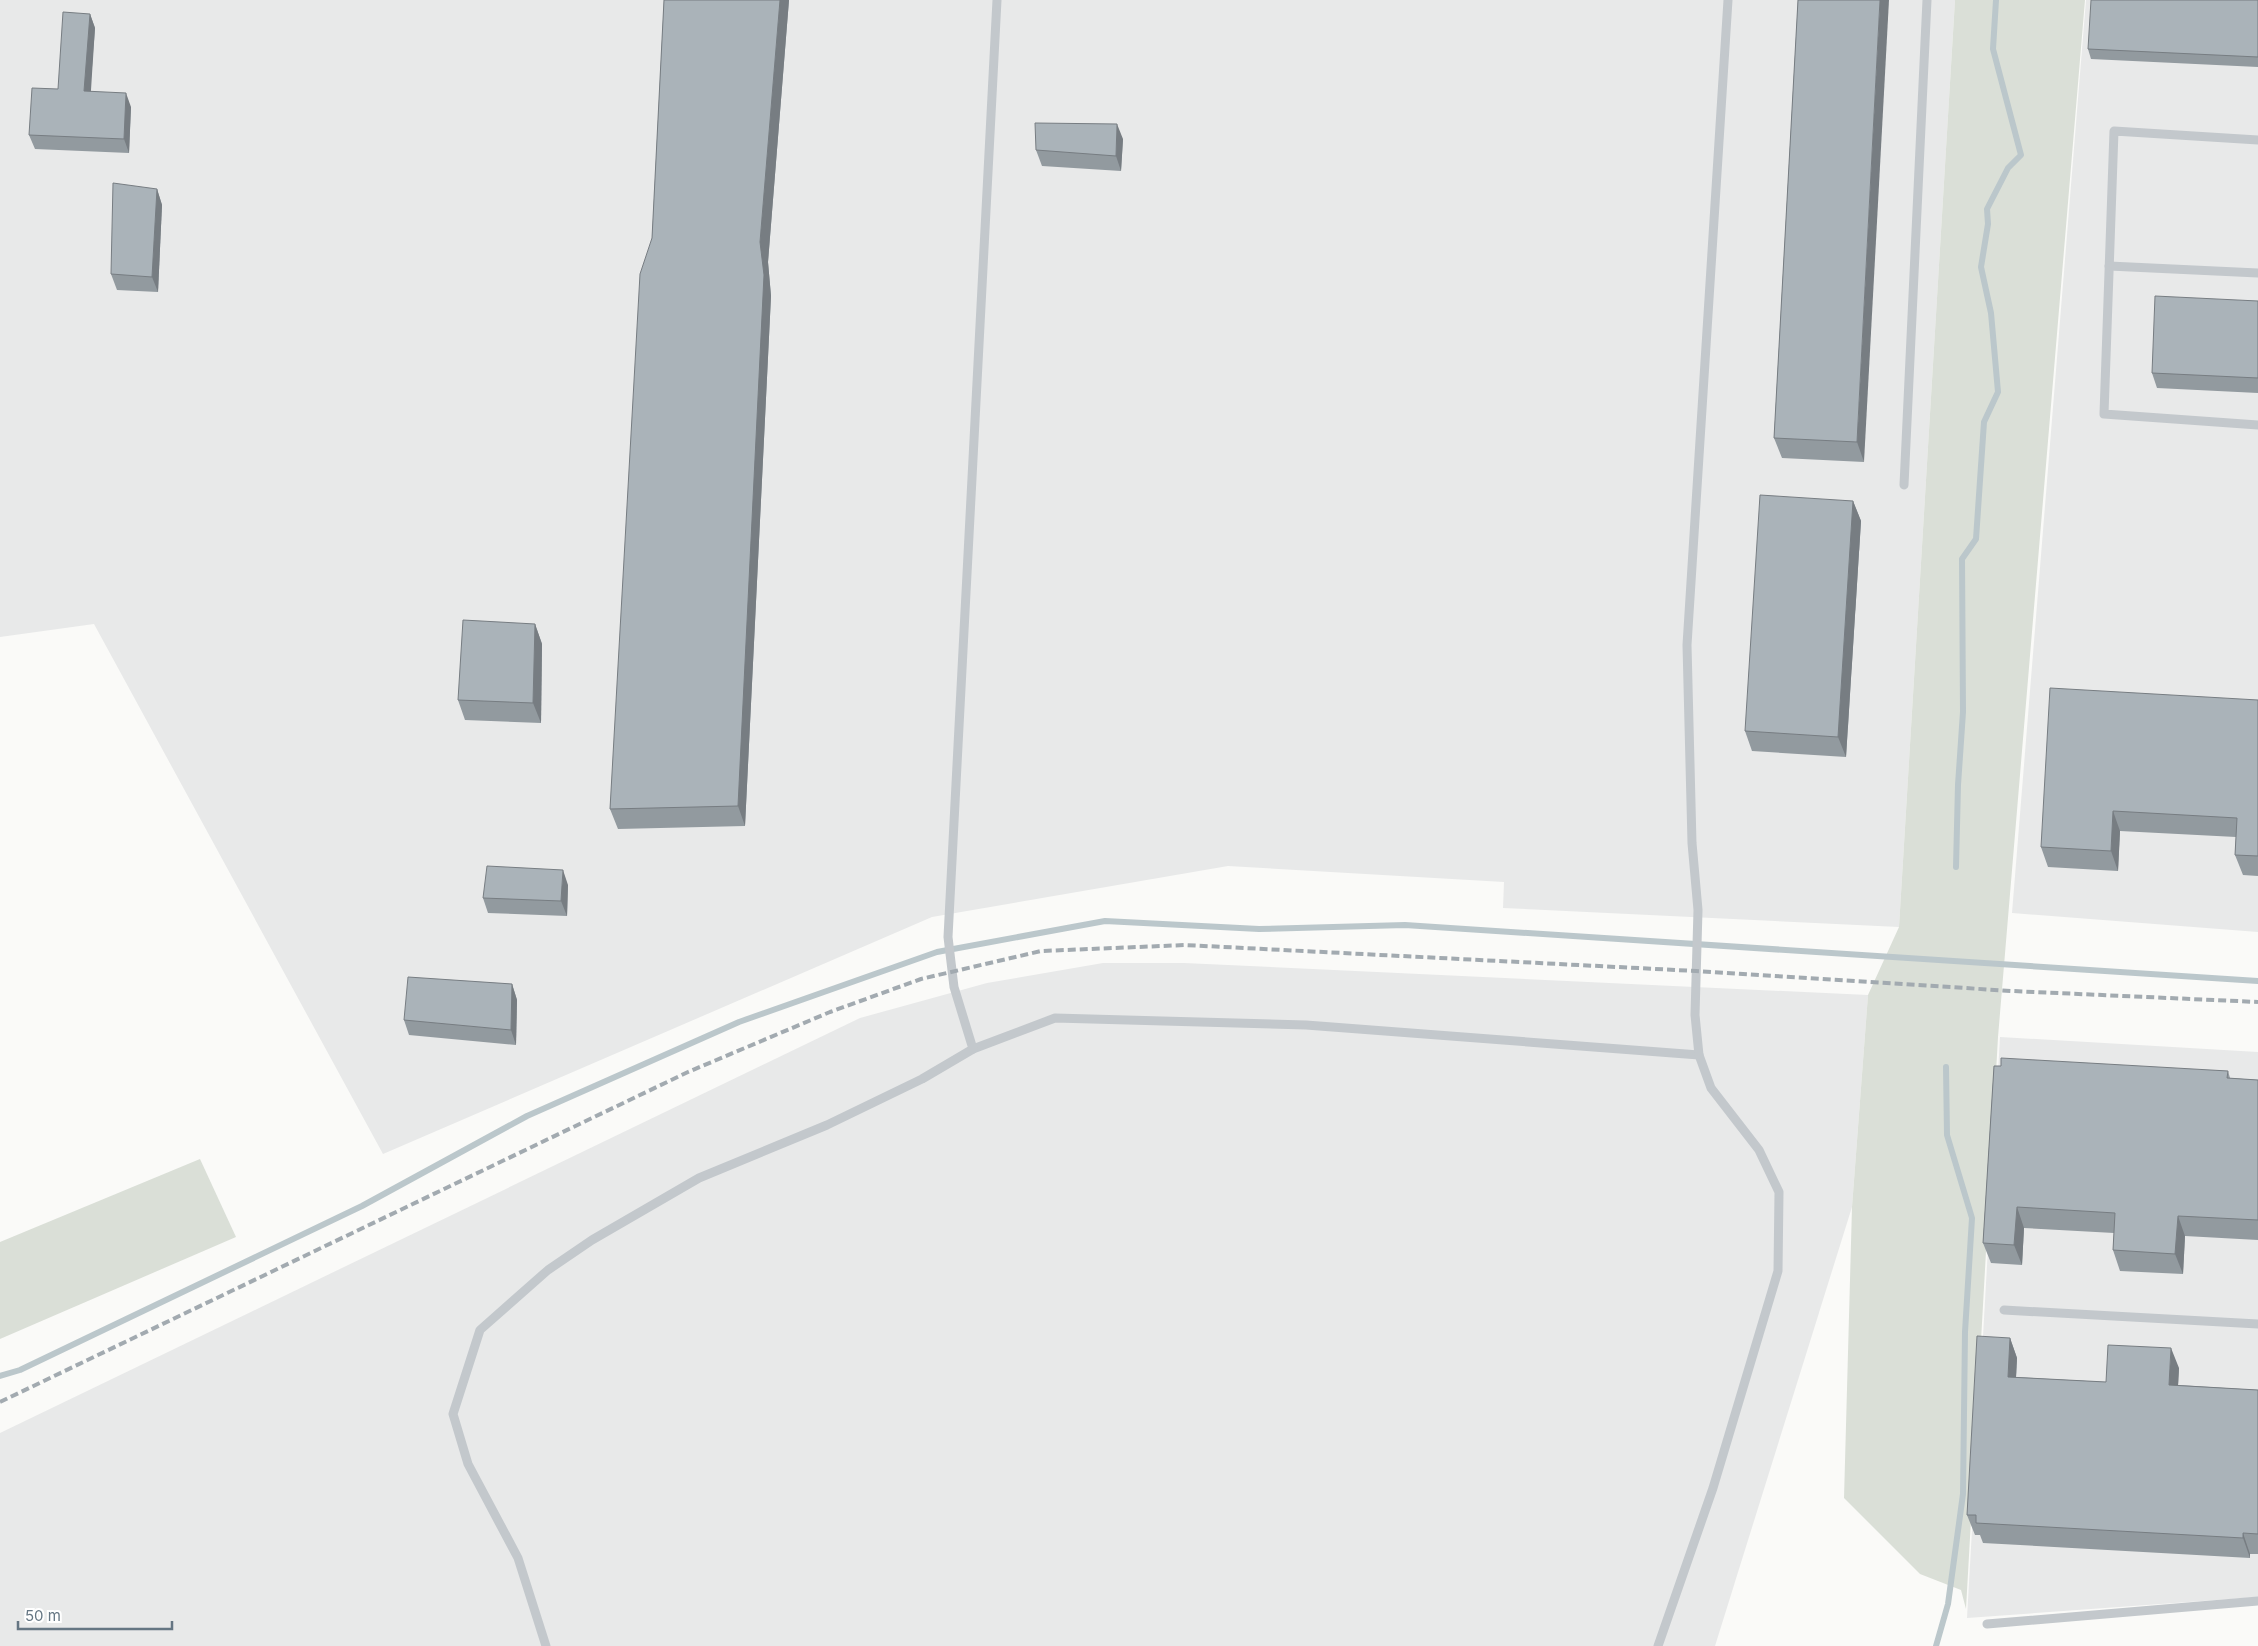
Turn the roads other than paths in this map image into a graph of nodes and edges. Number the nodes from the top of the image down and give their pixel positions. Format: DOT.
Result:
graph roads {
  1 [pos="997,0"];
  2 [pos="1728,0"];
  3 [pos="1927,0"];
  4 [pos="2258,140"];
  5 [pos="2109,266"];
  6 [pos="2258,273"];
  7 [pos="2258,425"];
  8 [pos="1904,485"];
  9 [pos="973,1049"];
  10 [pos="1699,1055"];
  11 [pos="2004,1310"];
  12 [pos="2258,1324"];
  13 [pos="2258,1601"];
  14 [pos="1987,1624"];
  15 [pos="546,1646"];
  16 [pos="1658,1646"];
  1 -- 9 [label="lane"];
  2 -- 10 [label="lane"];
  3 -- 8 [label="lane"];
  4 -- 5 [label="lane"];
  5 -- 6 [label="lane"];
  5 -- 7 [label="lane"];
  9 -- 10 [label="lane"];
  9 -- 15 [label="lane"];
  10 -- 16 [label="lane"];
  11 -- 12 [label="lane"];
  13 -- 14 [label="lane"];
}
